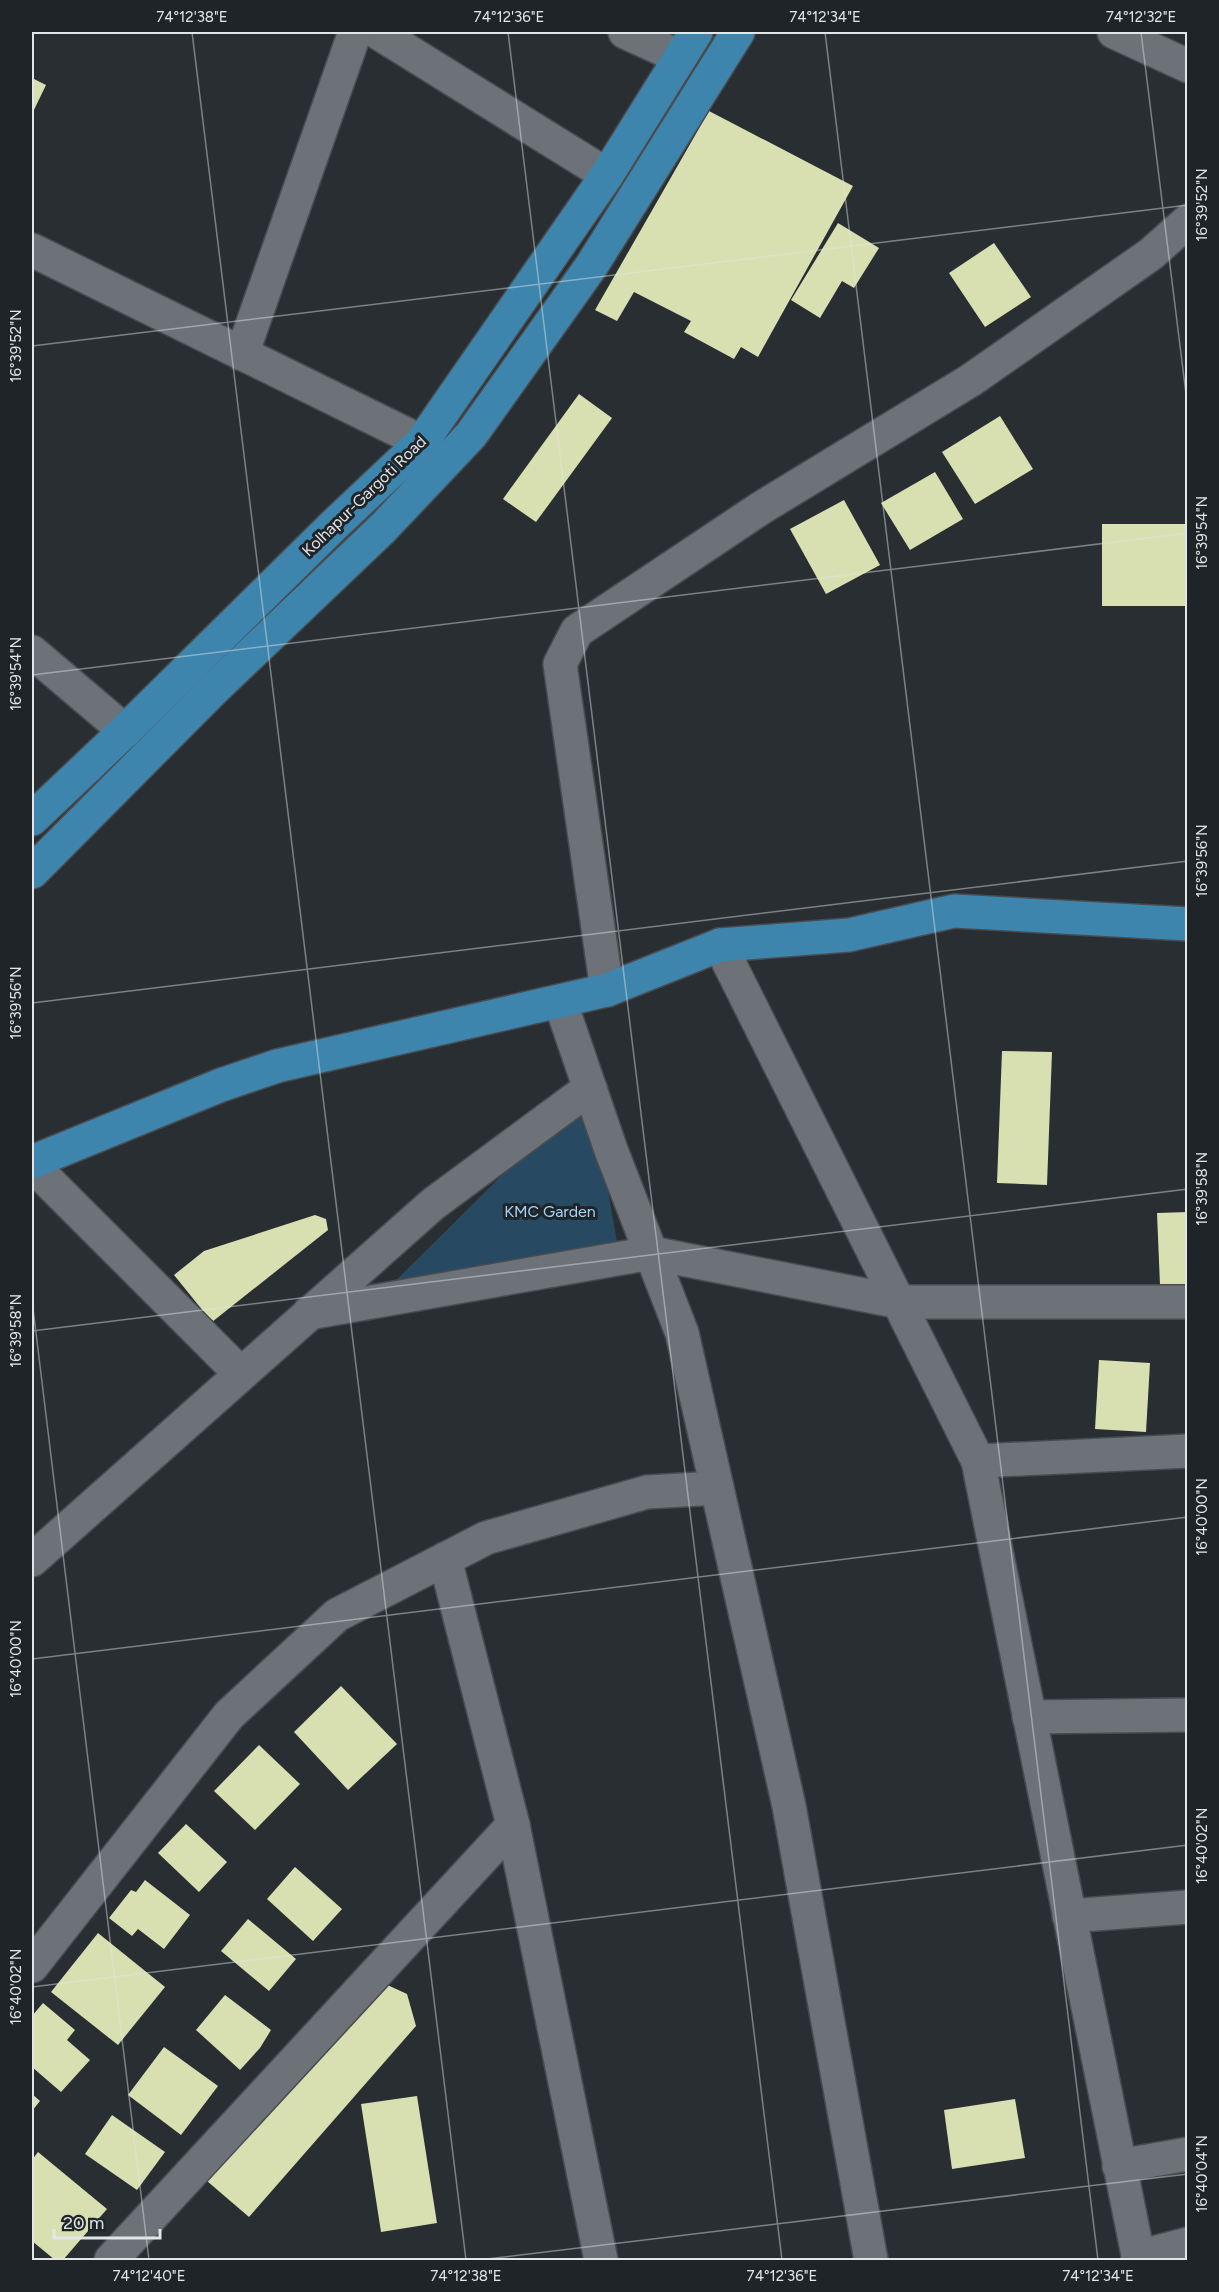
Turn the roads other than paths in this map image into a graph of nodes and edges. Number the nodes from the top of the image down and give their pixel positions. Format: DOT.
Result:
graph roads {
  1 [pos="355,32"];
  2 [pos="377,32"];
  3 [pos="625,32"];
  4 [pos="738,32"];
  5 [pos="1122,33"];
  6 [pos="688,44"];
  7 [pos="1188,66"];
  8 [pos="607,175"];
  9 [pos="1188,221"];
  10 [pos="32,250"];
  11 [pos="242,354"];
  12 [pos="422,442"];
  13 [pos="32,652"];
  14 [pos="124,731"];
  15 [pos="32,819"];
  16 [pos="32,872"];
  17 [pos="1188,924"];
  18 [pos="720,945"];
  19 [pos="607,990"];
  20 [pos="560,1001"];
  21 [pos="590,1088"];
  22 [pos="32,1164"];
  23 [pos="651,1253"];
  24 [pos="900,1302"];
  25 [pos="1188,1302"];
  26 [pos="309,1313"];
  27 [pos="240,1373"];
  28 [pos="1188,1451"];
  29 [pos="978,1461"];
  30 [pos="717,1488"];
  31 [pos="445,1559"];
  32 [pos="32,1560"];
  33 [pos="1188,1715"];
  34 [pos="1029,1717"];
  35 [pos="513,1825"];
  36 [pos="1188,1907"];
  37 [pos="1069,1916"];
  38 [pos="32,1966"];
  39 [pos="1188,2154"];
  40 [pos="1119,2166"];
  41 [pos="1188,2244"];
  42 [pos="1138,2259"];
  43 [pos="111,2260"];
  44 [pos="601,2260"];
  45 [pos="872,2260"];
  1 -- 11 [label="street"];
  2 -- 8 [label="street"];
  3 -- 6 [label="street"];
  4 -- 16 [label="main road"];
  5 -- 7 [label="street"];
  6 -- 8 [label="main road, Kolhapur-Gargoti Road"];
  8 -- 12 [label="main road, Kolhapur-Gargoti Road"];
  9 -- 19 [label="street"];
  10 -- 11 [label="street"];
  11 -- 12 [label="street"];
  12 -- 14 [label="main road, Kolhapur-Gargoti Road"];
  13 -- 14 [label="street"];
  14 -- 15 [label="main road, Kolhapur-Gargoti Road"];
  17 -- 18 [label="main road"];
  18 -- 19 [label="main road"];
  18 -- 24 [label="street"];
  19 -- 20 [label="main road"];
  20 -- 21 [label="street"];
  20 -- 22 [label="main road"];
  21 -- 23 [label="street"];
  21 -- 26 [label="street"];
  22 -- 27 [label="street"];
  23 -- 24 [label="street"];
  23 -- 26 [label="street"];
  23 -- 30 [label="street"];
  24 -- 25 [label="street"];
  24 -- 29 [label="street"];
  26 -- 27 [label="street"];
  27 -- 32 [label="street"];
  28 -- 29 [label="street"];
  29 -- 34 [label="street"];
  30 -- 31 [label="street"];
  30 -- 45 [label="street"];
  31 -- 35 [label="street"];
  31 -- 38 [label="street"];
  33 -- 34 [label="street"];
  34 -- 37 [label="street"];
  35 -- 43 [label="street"];
  35 -- 44 [label="street"];
  36 -- 37 [label="street"];
  37 -- 40 [label="street"];
  39 -- 40 [label="street"];
  40 -- 42 [label="street"];
  41 -- 42 [label="street"];
}
